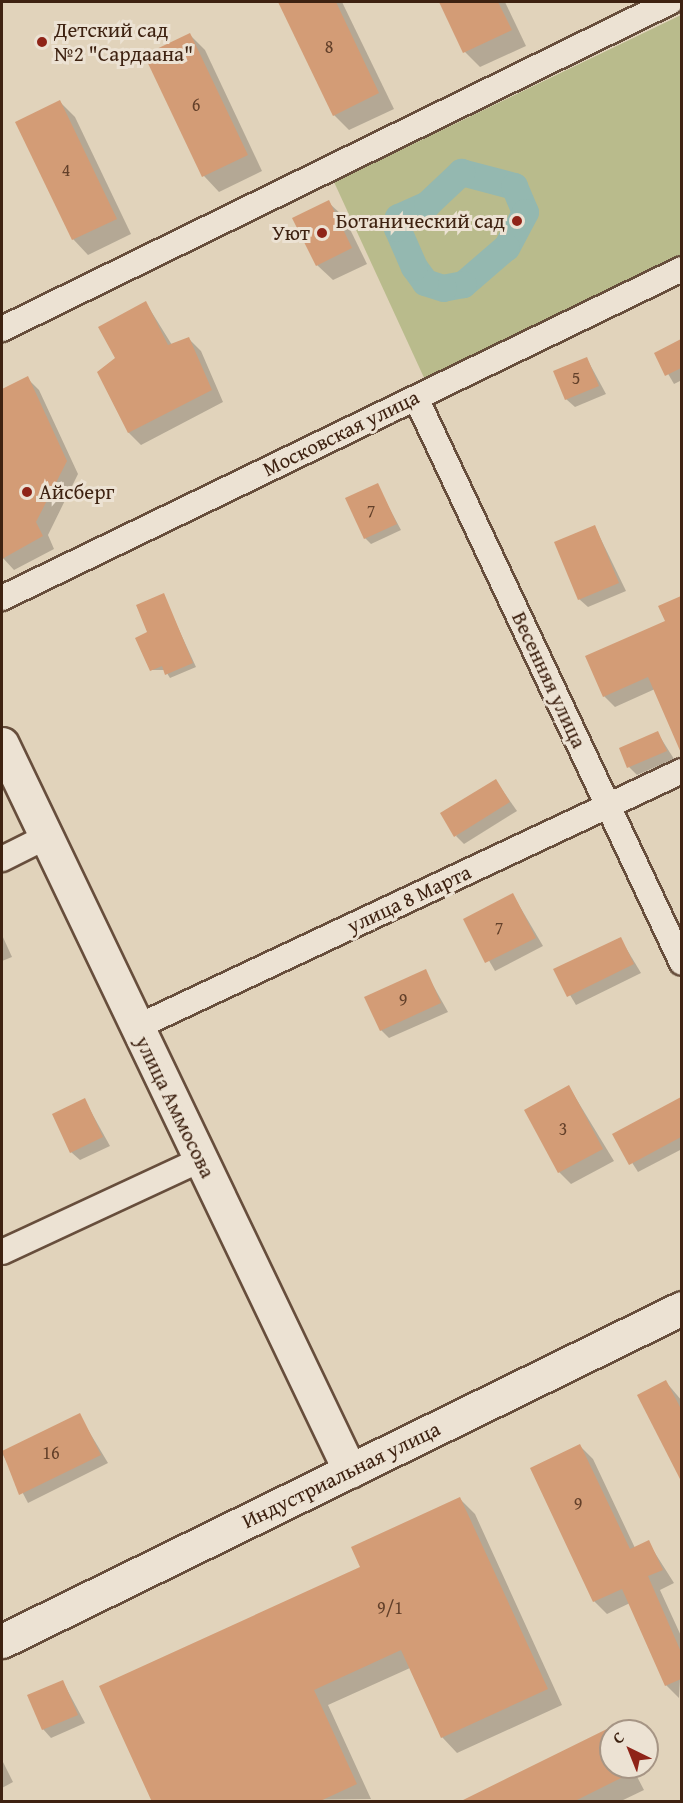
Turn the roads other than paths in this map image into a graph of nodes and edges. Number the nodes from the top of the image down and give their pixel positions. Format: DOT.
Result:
graph roads {
  1 [pos="662,5"];
  2 [pos="681,269"];
  3 [pos="2,329"];
  4 [pos="416,398"];
  5 [pos="2,598"];
  6 [pos="2,744"];
  7 [pos="681,771"];
  8 [pos="608,806"];
  9 [pos="46,837"];
  10 [pos="2,859"];
  11 [pos="681,963"];
  12 [pos="137,1027"];
  13 [pos="200,1160"];
  14 [pos="2,1252"];
  15 [pos="681,1308"];
  16 [pos="350,1471"];
  17 [pos="2,1641"];
  1 -- 3 [label="street"];
  2 -- 4 [label="street, Московская улица"];
  4 -- 5 [label="street, Московская улица"];
  4 -- 8 [label="street, Весенняя улица"];
  6 -- 9 [label="main road, улица Аммосова"];
  7 -- 8 [label="street, улица 8 Марта"];
  8 -- 11 [label="street, Весенняя улица"];
  8 -- 12 [label="street, улица 8 Марта"];
  9 -- 10 [label="street"];
  9 -- 12 [label="main road, улица Аммосова"];
  12 -- 13 [label="main road, улица Аммосова"];
  13 -- 14 [label="street"];
  13 -- 16 [label="main road, улица Аммосова"];
  15 -- 16 [label="main road, Индустриальная улица"];
  16 -- 17 [label="main road, Индустриальная улица"];
}
